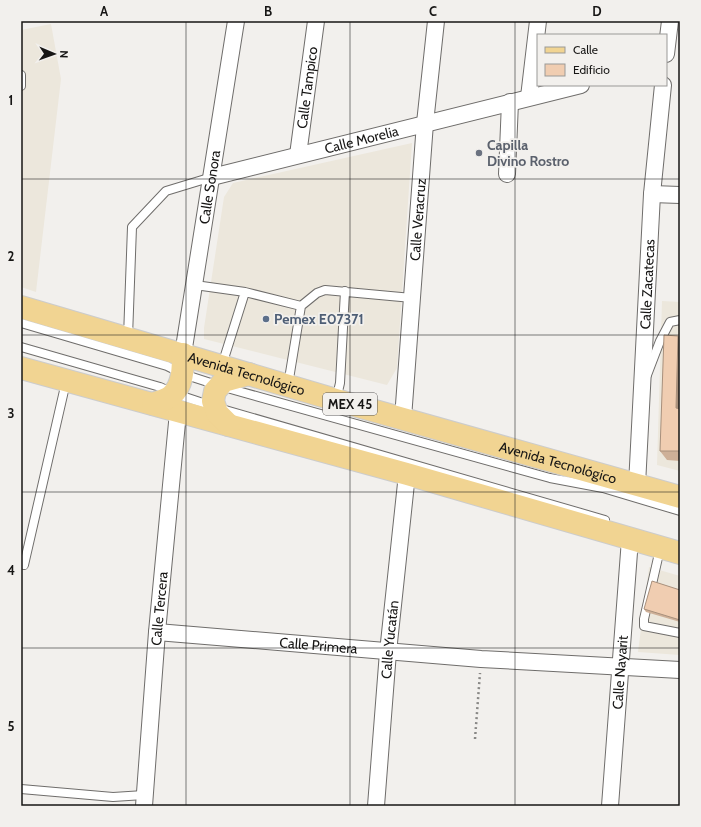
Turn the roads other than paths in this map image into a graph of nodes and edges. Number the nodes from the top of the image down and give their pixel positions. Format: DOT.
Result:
graph roads {
  1 [pos="236,21"];
  2 [pos="316,21"];
  3 [pos="436,21"];
  4 [pos="538,21"];
  5 [pos="670,21"];
  6 [pos="667,46"];
  7 [pos="21,75"];
  8 [pos="21,86"];
  9 [pos="577,86"];
  10 [pos="663,86"];
  11 [pos="528,97"];
  12 [pos="510,102"];
  13 [pos="425,123"];
  14 [pos="298,155"];
  15 [pos="507,174"];
  16 [pos="212,177"];
  17 [pos="652,194"];
  18 [pos="680,195"];
  19 [pos="195,285"];
  20 [pos="345,291"];
  21 [pos="245,292"];
  22 [pos="412,298"];
  23 [pos="301,306"];
  24 [pos="21,307"];
  25 [pos="680,320"];
  26 [pos="21,323"];
  27 [pos="128,337"];
  28 [pos="21,347"];
  29 [pos="183,364"];
  30 [pos="22,370"];
  31 [pos="66,381"];
  32 [pos="288,385"];
  33 [pos="219,386"];
  34 [pos="642,388"];
  35 [pos="336,400"];
  36 [pos="176,403"];
  37 [pos="403,418"];
  38 [pos="229,425"];
  39 [pos="407,474"];
  40 [pos="637,485"];
  41 [pos="680,498"];
  42 [pos="680,511"];
  43 [pos="611,522"];
  44 [pos="630,539"];
  45 [pos="670,551"];
  46 [pos="24,566"];
  47 [pos="157,632"];
  48 [pos="680,633"];
  49 [pos="388,652"];
  50 [pos="621,666"];
  51 [pos="680,670"];
  52 [pos="21,789"];
  53 [pos="144,801"];
  54 [pos="376,806"];
  55 [pos="610,806"];
  1 -- 16 [label="street, Calle Sonora"];
  2 -- 14 [label="street, Calle Tampico"];
  3 -- 13 [label="street, Calle Veracruz"];
  4 -- 11 [label="street"];
  5 -- 6 [label="street"];
  7 -- 8 [label="lane"];
  9 -- 11 [label="street, Calle Morelia"];
  10 -- 17 [label="street, Calle Zacatecas"];
  11 -- 12 [label="street, Calle Morelia"];
  12 -- 13 [label="street, Calle Morelia"];
  12 -- 15 [label="street"];
  13 -- 14 [label="street, Calle Morelia"];
  13 -- 22 [label="street, Calle Veracruz"];
  14 -- 16 [label="street, Calle Morelia"];
  16 -- 19 [label="street, Calle Sonora"];
  16 -- 27 [label="lane"];
  17 -- 18 [label="street"];
  17 -- 34 [label="street, Calle Zacatecas"];
  19 -- 21 [label="lane"];
  19 -- 29 [label="street, Calle Sonora"];
  20 -- 22 [label="lane"];
  20 -- 23 [label="lane"];
  20 -- 35 [label="lane"];
  21 -- 23 [label="lane"];
  21 -- 33 [label="lane"];
  22 -- 37 [label="street, Calle Veracruz"];
  23 -- 32 [label="lane"];
  24 -- 27 [label="main road, Avenida Tecnológico / MEX 45"];
  25 -- 34 [label="lane"];
  26 -- 29 [label="lane"];
  27 -- 29 [label="main road, Avenida Tecnológico / MEX 45"];
  28 -- 36 [label="lane"];
  29 -- 33 [label="main road, Avenida Tecnológico / MEX 45"];
  29 -- 36 [label="main road"];
  30 -- 31 [label="main road"];
  31 -- 36 [label="main road"];
  31 -- 46 [label="lane"];
  32 -- 33 [label="main road, Avenida Tecnológico / MEX 45"];
  32 -- 35 [label="main road, Avenida Tecnológico / MEX 45"];
  33 -- 36 [label="lane"];
  33 -- 38 [label="main road"];
  33 -- 42 [label="lane"];
  33 -- 43 [label="lane"];
  34 -- 40 [label="street, Calle Zacatecas"];
  35 -- 37 [label="main road, Avenida Tecnológico / MEX 45"];
  36 -- 38 [label="main road"];
  36 -- 47 [label="street, Calle Tercera"];
  37 -- 40 [label="main road, Avenida Tecnológico / MEX 45"];
  38 -- 39 [label="main road"];
  39 -- 44 [label="main road"];
  39 -- 49 [label="street, Calle Yucatán"];
  40 -- 41 [label="main road, Avenida Tecnológico / MEX 45"];
  44 -- 45 [label="main road"];
  44 -- 50 [label="street, Calle Nayarit"];
  45 -- 48 [label="lane"];
  47 -- 49 [label="street, Calle Primera"];
  47 -- 53 [label="street, Calle Tercera"];
  49 -- 50 [label="street, Calle Primera"];
  49 -- 54 [label="street, Calle Yucatán"];
  50 -- 51 [label="street, Calle Primera"];
  50 -- 55 [label="street, Calle Nayarit"];
  52 -- 53 [label="lane"];
}
